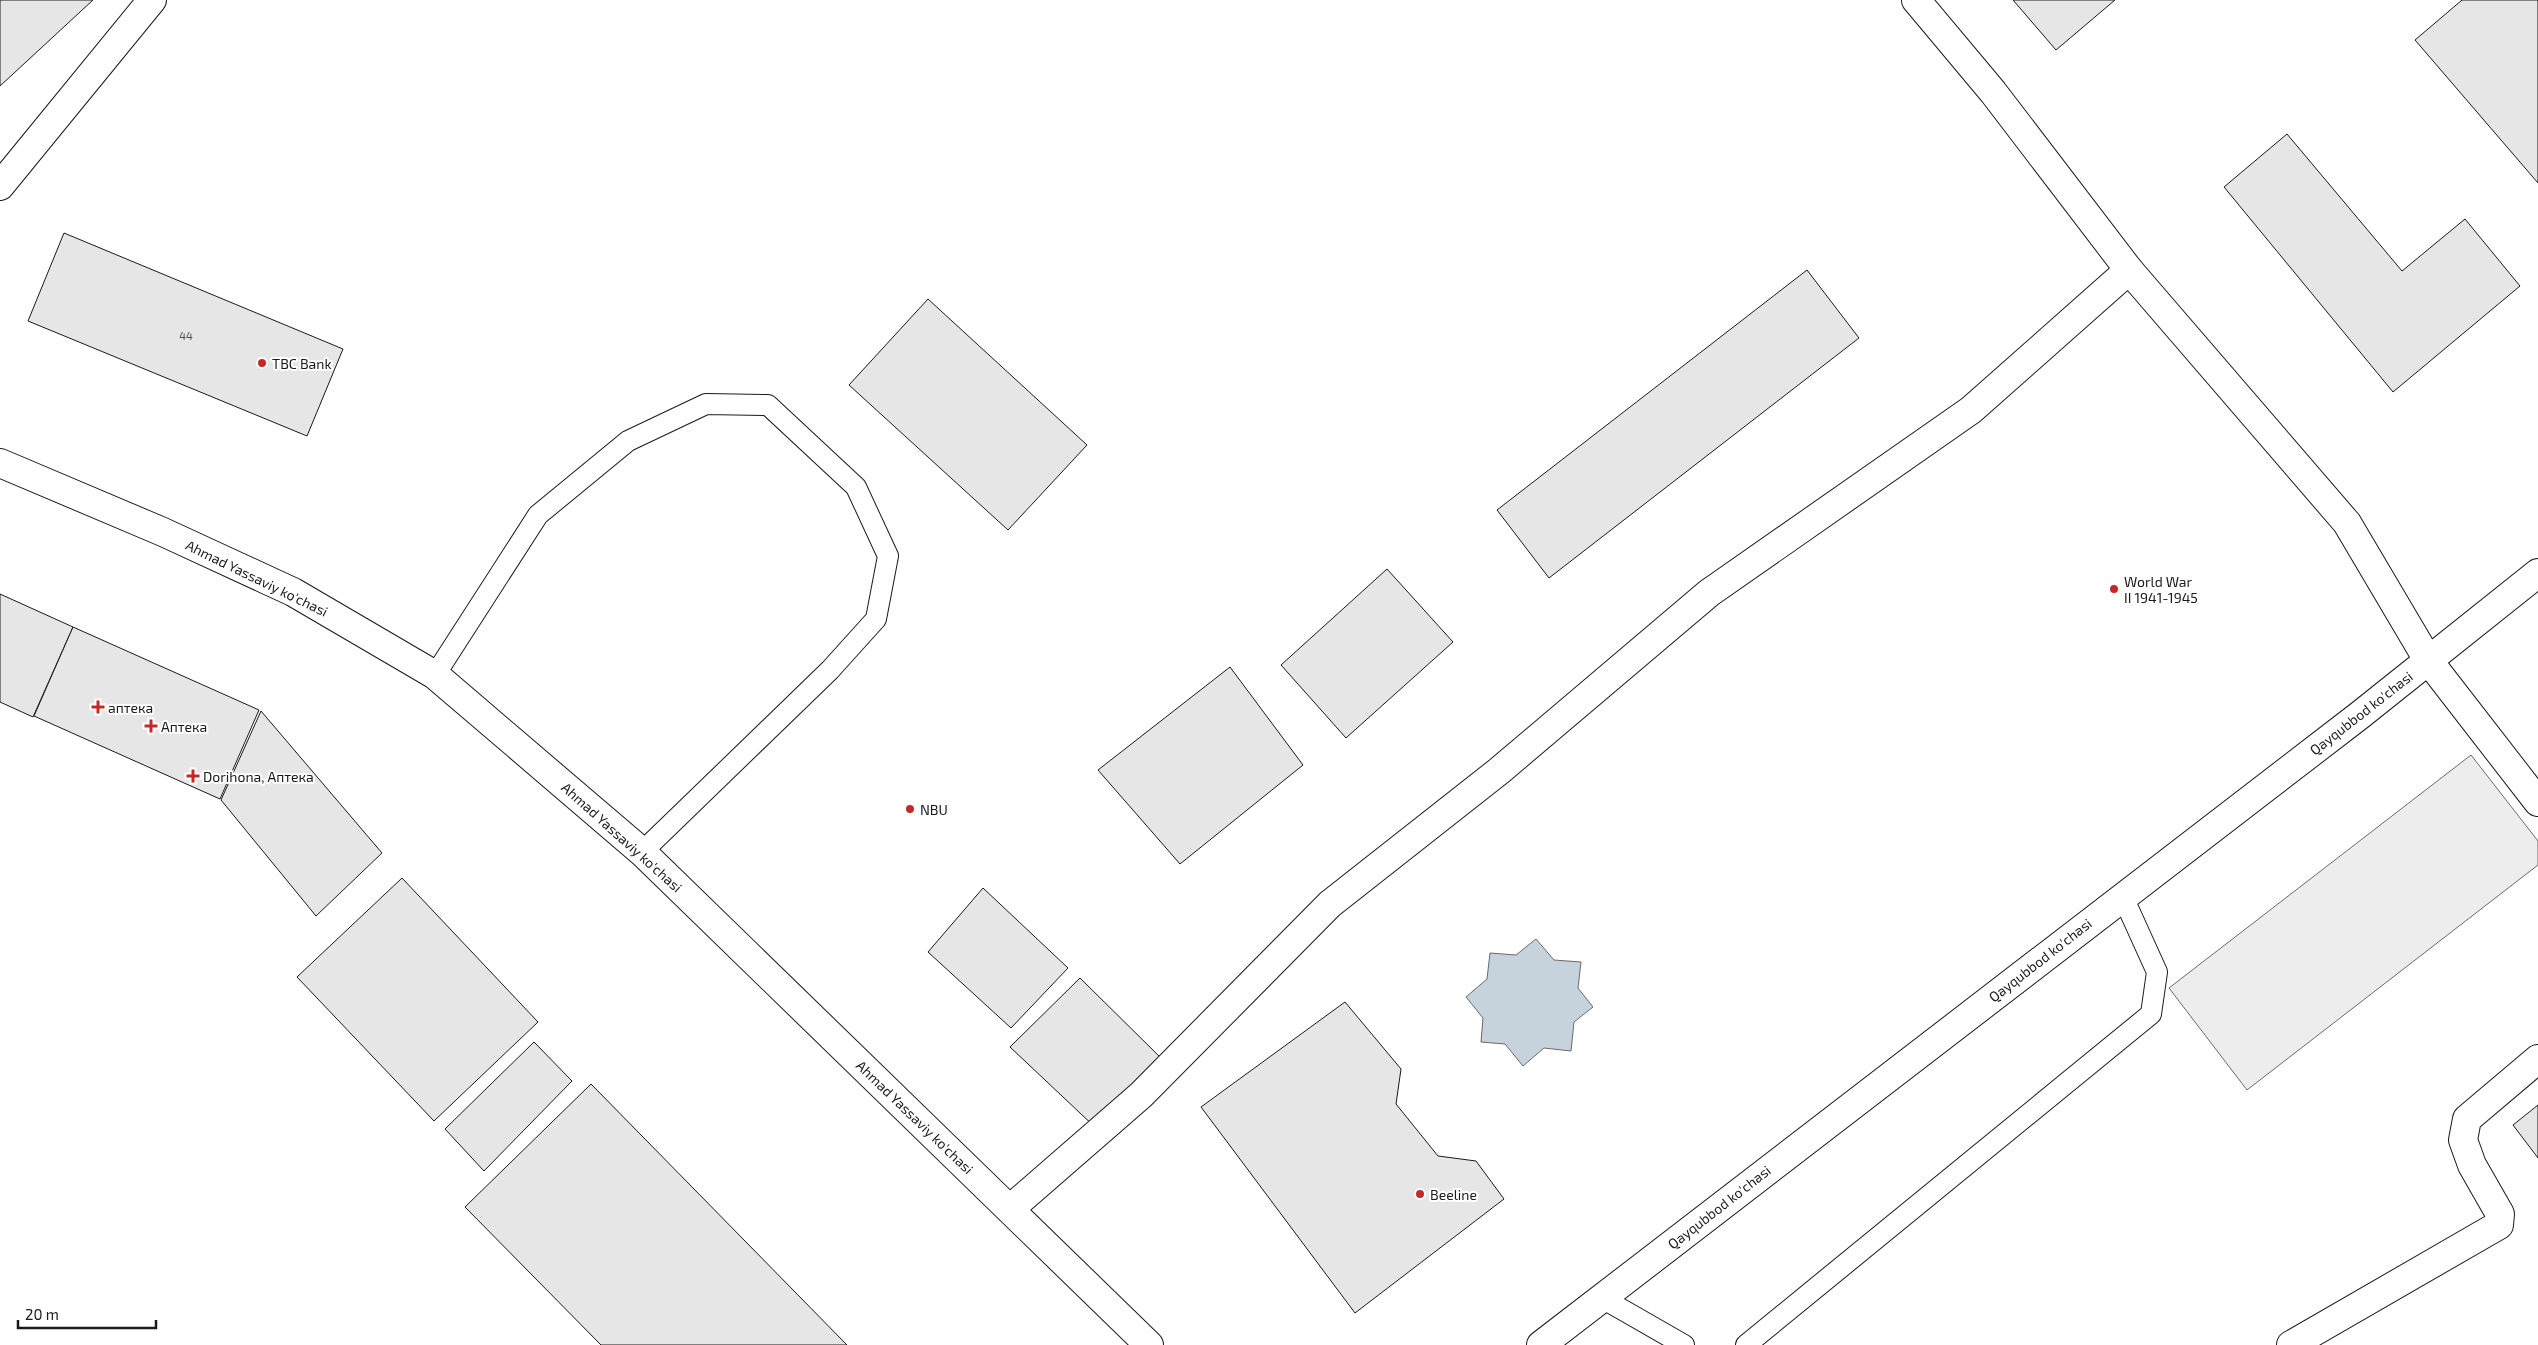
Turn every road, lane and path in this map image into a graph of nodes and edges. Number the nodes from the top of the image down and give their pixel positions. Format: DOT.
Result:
graph roads {
  1 [pos="152,0"];
  2 [pos="1916,0"];
  3 [pos="0,186"];
  4 [pos="2129,270"];
  5 [pos="0,463"];
  6 [pos="2538,573"];
  7 [pos="2428,660"];
  8 [pos="435,675"];
  9 [pos="2538,802"];
  10 [pos="642,852"];
  11 [pos="2123,896"];
  12 [pos="2538,1059"];
  13 [pos="1010,1209"];
  14 [pos="1602,1298"];
  15 [pos="1149,1345"];
  16 [pos="1541,1345"];
  17 [pos="1684,1345"];
  18 [pos="1746,1345"];
  19 [pos="2291,1345"];
  1 -- 3 [label="street"];
  2 -- 4 [label="street"];
  4 -- 7 [label="street"];
  4 -- 13 [label="street"];
  5 -- 8 [label="street, Ahmad Yassaviy ko'chasi"];
  6 -- 7 [label="street, Qayqubbod ko'chasi"];
  7 -- 9 [label="street"];
  7 -- 11 [label="street, Qayqubbod ko'chasi"];
  8 -- 10 [label="street, Ahmad Yassaviy ko'chasi"];
  8 -- 10 [label="lane"];
  10 -- 13 [label="street, Ahmad Yassaviy ko'chasi"];
  11 -- 14 [label="street, Qayqubbod ko'chasi"];
  11 -- 18 [label="lane"];
  12 -- 19 [label="street"];
  13 -- 15 [label="street, Ahmad Yassaviy ko'chasi"];
  14 -- 16 [label="street, Qayqubbod ko'chasi"];
  14 -- 17 [label="lane"];
}
